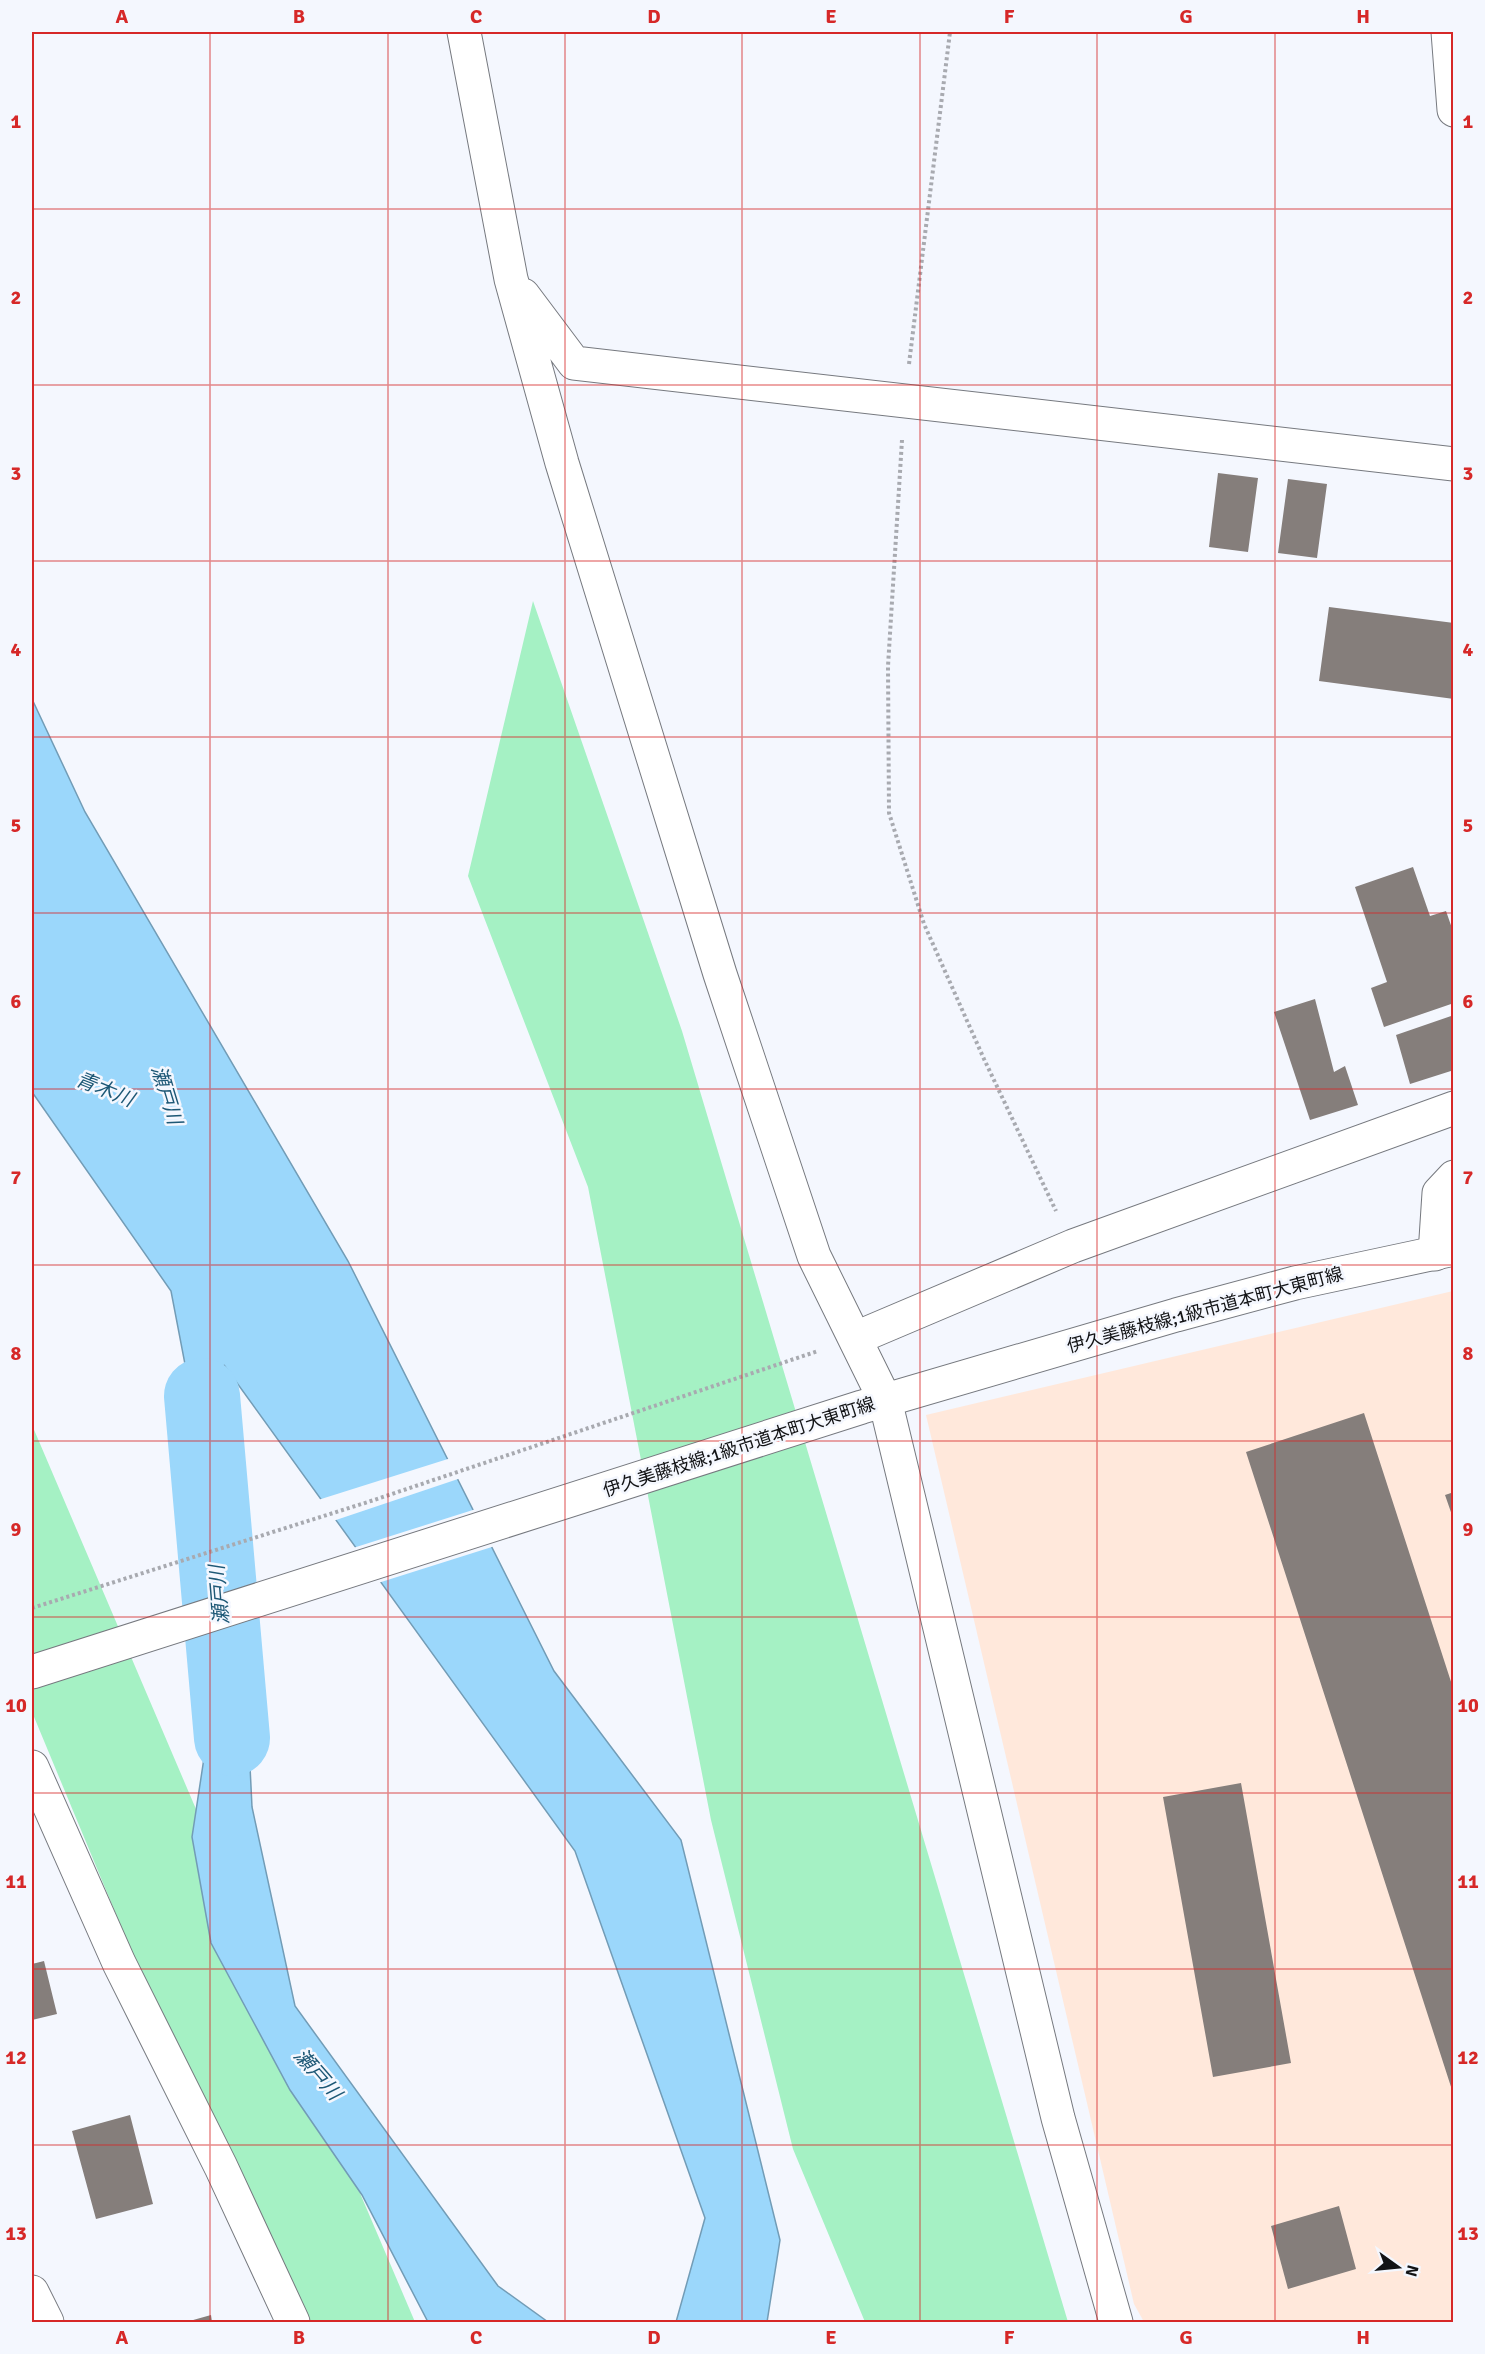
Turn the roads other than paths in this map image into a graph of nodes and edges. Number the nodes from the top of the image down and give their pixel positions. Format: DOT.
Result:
graph roads {
  1 [pos="464,32"];
  2 [pos="1448,32"];
  3 [pos="1454,110"];
  4 [pos="511,279"];
  5 [pos="1454,464"];
  6 [pos="1454,1108"];
  7 [pos="1454,1177"];
  8 [pos="1444,1251"];
  9 [pos="856,1338"];
  10 [pos="885,1400"];
  11 [pos="32,1672"];
  12 [pos="32,1767"];
  13 [pos="32,2292"];
  14 [pos="47,2322"];
  15 [pos="294,2322"];
  16 [pos="1116,2322"];
  1 -- 4 [label="street"];
  2 -- 3 [label="street"];
  4 -- 5 [label="street"];
  4 -- 9 [label="street"];
  6 -- 9 [label="street"];
  7 -- 8 [label="street"];
  8 -- 10 [label="street, 伊久美藤枝線;1級市道本町大東町線"];
  9 -- 10 [label="street"];
  10 -- 11 [label="street, 伊久美藤枝線;1級市道本町大東町線"];
  10 -- 16 [label="street"];
  12 -- 15 [label="street"];
  13 -- 14 [label="street"];
}
